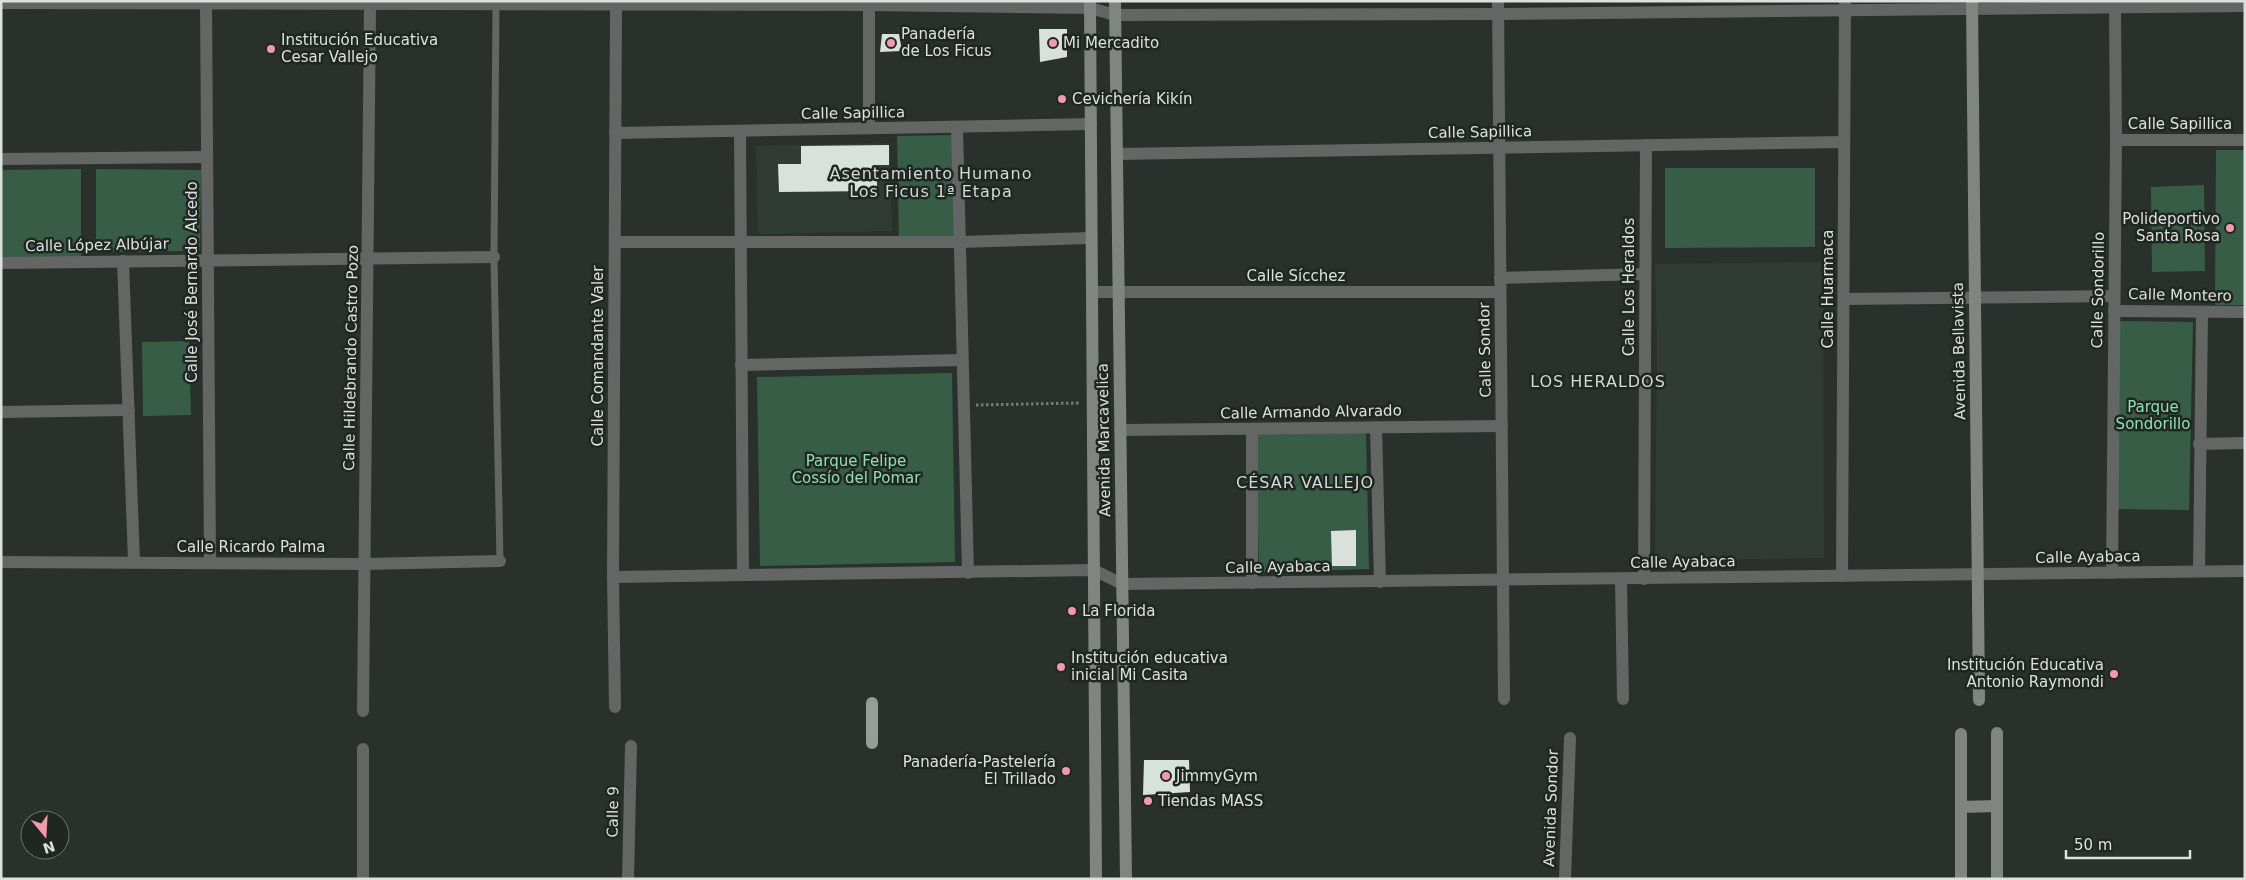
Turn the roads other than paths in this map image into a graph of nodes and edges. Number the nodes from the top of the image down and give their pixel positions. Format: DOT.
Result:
graph roads {
  1 [pos="1115,1"];
  2 [pos="54,2"];
  3 [pos="1,3"];
  4 [pos="206,3"];
  5 [pos="653,3"];
  6 [pos="869,3"];
  7 [pos="370,4"];
  8 [pos="496,4"];
  9 [pos="616,5"];
  10 [pos="1090,5"];
  11 [pos="1972,5"];
  12 [pos="1845,6"];
  13 [pos="2245,6"];
  14 [pos="1498,7"];
  15 [pos="2115,8"];
  16 [pos="1115,15"];
  17 [pos="1091,124"];
  18 [pos="957,127"];
  19 [pos="868,128"];
  20 [pos="740,131"];
  21 [pos="615,133"];
  22 [pos="2116,140"];
  23 [pos="2245,140"];
  24 [pos="1844,142"];
  25 [pos="1646,145"];
  26 [pos="1499,148"];
  27 [pos="1117,154"];
  28 [pos="207,157"];
  29 [pos="1,159"];
  30 [pos="1092,238"];
  31 [pos="615,242"];
  32 [pos="739,242"];
  33 [pos="959,242"];
  34 [pos="494,257"];
  35 [pos="368,259"];
  36 [pos="208,260"];
  37 [pos="123,261"];
  38 [pos="1,263"];
  39 [pos="1645,274"];
  40 [pos="1500,278"];
  41 [pos="1092,292"];
  42 [pos="1118,292"];
  43 [pos="1500,292"];
  44 [pos="2114,296"];
  45 [pos="1975,297"];
  46 [pos="1844,299"];
  47 [pos="2114,311"];
  48 [pos="2202,312"];
  49 [pos="2245,312"];
  50 [pos="962,360"];
  51 [pos="741,365"];
  52 [pos="129,410"];
  53 [pos="1,412"];
  54 [pos="1502,426"];
  55 [pos="1376,427"];
  56 [pos="1252,429"];
  57 [pos="1120,430"];
  58 [pos="2245,443"];
  59 [pos="2199,444"];
  60 [pos="500,561"];
  61 [pos="1,562"];
  62 [pos="134,562"];
  63 [pos="210,562"];
  64 [pos="365,564"];
  65 [pos="1094,570"];
  66 [pos="2245,570"];
  67 [pos="2199,571"];
  68 [pos="968,573"];
  69 [pos="2112,573"];
  70 [pos="1978,574"];
  71 [pos="743,575"];
  72 [pos="1842,576"];
  73 [pos="613,577"];
  74 [pos="1644,578"];
  75 [pos="1621,579"];
  76 [pos="1503,580"];
  77 [pos="1380,582"];
  78 [pos="1252,583"];
  79 [pos="1122,584"];
  80 [pos="1504,699"];
  81 [pos="1623,699"];
  82 [pos="1979,700"];
  83 [pos="872,704"];
  84 [pos="615,707"];
  85 [pos="363,711"];
  86 [pos="1997,733"];
  87 [pos="1960,734"];
  88 [pos="1570,738"];
  89 [pos="872,743"];
  90 [pos="631,746"];
  91 [pos="363,748"];
  92 [pos="1997,806"];
  93 [pos="1961,807"];
  94 [pos="363,879"];
  95 [pos="628,879"];
  96 [pos="1096,879"];
  97 [pos="1126,879"];
  98 [pos="1565,879"];
  99 [pos="1960,879"];
  100 [pos="1997,879"];
  1 -- 16 [label="street, Avenida Marcavelica"];
  2 -- 3 [label="street"];
  2 -- 4 [label="street"];
  4 -- 7 [label="street"];
  4 -- 28 [label="street, Calle José Bernardo Alcedo"];
  5 -- 6 [label="street"];
  5 -- 9 [label="street"];
  6 -- 10 [label="street"];
  6 -- 19 [label="street"];
  7 -- 8 [label="street"];
  7 -- 35 [label="street, Calle Hildebrando Castro Pozo"];
  8 -- 9 [label="street"];
  8 -- 34 [label="lane"];
  9 -- 21 [label="street, Calle Comandante Valer"];
  10 -- 16 [label="street"];
  10 -- 17 [label="street, Avenida Marcavelica"];
  11 -- 12 [label="street"];
  11 -- 15 [label="street"];
  11 -- 45 [label="street, Avenida Bellavista"];
  12 -- 14 [label="street"];
  12 -- 24 [label="street, Calle Huarmaca"];
  13 -- 15 [label="street"];
  14 -- 16 [label="street"];
  14 -- 26 [label="street, Calle Sondor"];
  15 -- 22 [label="street, Calle Sondorillo"];
  16 -- 27 [label="street, Avenida Marcavelica"];
  17 -- 18 [label="street, Calle Sapillica"];
  17 -- 30 [label="street, Avenida Marcavelica"];
  18 -- 19 [label="street, Calle Sapillica"];
  18 -- 33 [label="street"];
  19 -- 20 [label="street, Calle Sapillica"];
  20 -- 21 [label="street, Calle Sapillica"];
  20 -- 32 [label="street"];
  21 -- 31 [label="street, Calle Comandante Valer"];
  22 -- 23 [label="street, Calle Sapillica"];
  22 -- 44 [label="street, Calle Sondorillo"];
  24 -- 25 [label="street, Calle Sapillica"];
  24 -- 46 [label="street, Calle Huarmaca"];
  25 -- 26 [label="street, Calle Sapillica"];
  25 -- 39 [label="street, Calle Los Heraldos"];
  26 -- 27 [label="street, Calle Sapillica"];
  26 -- 40 [label="street, Calle Sondor"];
  27 -- 42 [label="street, Avenida Marcavelica"];
  28 -- 29 [label="street"];
  28 -- 36 [label="street, Calle José Bernardo Alcedo"];
  30 -- 33 [label="street"];
  30 -- 41 [label="street, Avenida Marcavelica"];
  31 -- 32 [label="street"];
  31 -- 73 [label="street, Calle Comandante Valer"];
  32 -- 33 [label="street"];
  32 -- 51 [label="street"];
  33 -- 50 [label="street"];
  34 -- 35 [label="street, Calle López Albújar"];
  34 -- 60 [label="lane"];
  35 -- 36 [label="street, Calle López Albújar"];
  35 -- 64 [label="street, Calle Hildebrando Castro Pozo"];
  36 -- 37 [label="street, Calle López Albújar"];
  36 -- 63 [label="street, Calle José Bernardo Alcedo"];
  37 -- 38 [label="street, Calle López Albújar"];
  37 -- 52 [label="street"];
  39 -- 40 [label="street"];
  39 -- 74 [label="street, Calle Los Heraldos"];
  40 -- 43 [label="street, Calle Sondor"];
  41 -- 42 [label="street, Calle Sícchez"];
  41 -- 65 [label="street, Avenida Marcavelica"];
  42 -- 43 [label="street, Calle Sícchez"];
  42 -- 57 [label="street, Avenida Marcavelica"];
  43 -- 54 [label="street, Calle Sondor"];
  44 -- 45 [label="street, Calle Montero"];
  44 -- 47 [label="street, Calle Sondorillo"];
  45 -- 46 [label="street, Calle Montero"];
  45 -- 70 [label="street, Avenida Bellavista"];
  46 -- 72 [label="street, Calle Huarmaca"];
  47 -- 48 [label="street, Calle Montero"];
  47 -- 69 [label="street, Calle Sondorillo"];
  48 -- 49 [label="street, Calle Montero"];
  48 -- 59 [label="street"];
  50 -- 51 [label="street"];
  50 -- 68 [label="street"];
  51 -- 71 [label="street"];
  52 -- 53 [label="street"];
  52 -- 62 [label="street"];
  54 -- 55 [label="street, Calle Armando Alvarado"];
  54 -- 76 [label="street, Calle Sondor"];
  55 -- 56 [label="street, Calle Armando Alvarado"];
  55 -- 77 [label="street"];
  56 -- 57 [label="street, Calle Armando Alvarado"];
  56 -- 78 [label="street"];
  57 -- 79 [label="street, Avenida Marcavelica"];
  58 -- 59 [label="street"];
  59 -- 67 [label="street"];
  60 -- 64 [label="street, Calle Ricardo Palma"];
  61 -- 62 [label="street, Calle Ricardo Palma"];
  62 -- 63 [label="street, Calle Ricardo Palma"];
  63 -- 64 [label="street, Calle Ricardo Palma"];
  64 -- 85 [label="street, Calle Hildebrando Castro Pozo"];
  65 -- 68 [label="street"];
  65 -- 79 [label="street"];
  65 -- 96 [label="street, Avenida Marcavelica"];
  66 -- 67 [label="street, Calle Ayabaca"];
  67 -- 69 [label="street, Calle Ayabaca"];
  68 -- 71 [label="street"];
  69 -- 70 [label="street, Calle Ayabaca"];
  70 -- 72 [label="street, Calle Ayabaca"];
  70 -- 82 [label="street, Avenida Bellavista"];
  71 -- 73 [label="street"];
  72 -- 74 [label="street, Calle Ayabaca"];
  73 -- 84 [label="street, Calle Comandante Valer"];
  74 -- 75 [label="street, Calle Ayabaca"];
  75 -- 76 [label="street, Calle Ayabaca"];
  75 -- 81 [label="street"];
  76 -- 77 [label="street, Calle Ayabaca"];
  76 -- 80 [label="street, Calle Sondor"];
  77 -- 78 [label="street, Calle Ayabaca"];
  78 -- 79 [label="street, Calle Ayabaca"];
  79 -- 97 [label="street, Avenida Marcavelica"];
  83 -- 89 [label="main road"];
  86 -- 92 [label="street"];
  87 -- 93 [label="street"];
  88 -- 98 [label="street, Avenida Sondor"];
  90 -- 95 [label="street, Calle 9"];
  91 -- 94 [label="street"];
  92 -- 93 [label="street"];
  92 -- 100 [label="street"];
  93 -- 99 [label="street"];
}
